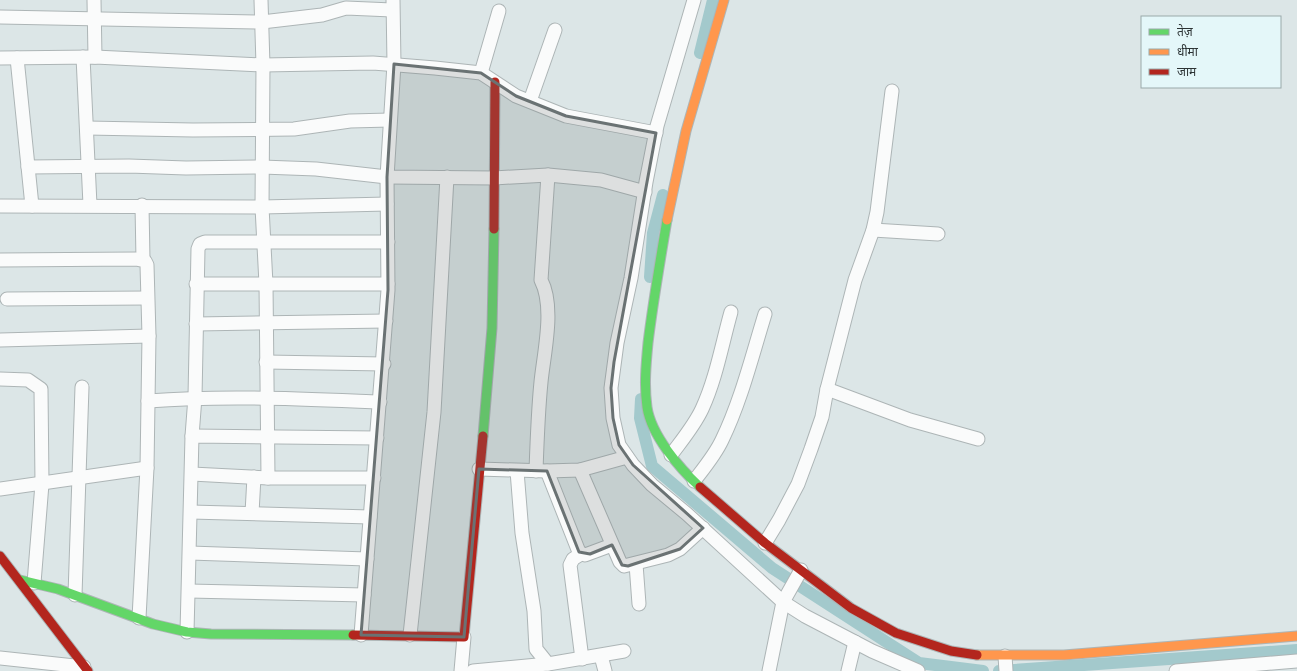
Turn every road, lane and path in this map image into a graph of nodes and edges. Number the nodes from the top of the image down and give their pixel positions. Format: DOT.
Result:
graph roads {
  1 [pos="94,0"];
  2 [pos="261,0"];
  3 [pos="694,0"];
  4 [pos="724,0"];
  5 [pos="339,4"];
  6 [pos="392,5"];
  7 [pos="499,11"];
  8 [pos="0,17"];
  9 [pos="95,18"];
  10 [pos="262,22"];
  11 [pos="555,30"];
  12 [pos="89,57"];
  13 [pos="0,58"];
  14 [pos="17,58"];
  15 [pos="394,64"];
  16 [pos="263,65"];
  17 [pos="481,73"];
  18 [pos="495,82"];
  19 [pos="892,91"];
  20 [pos="530,101"];
  21 [pos="390,120"];
  22 [pos="87,128"];
  23 [pos="262,129"];
  24 [pos="656,133"];
  25 [pos="89,166"];
  26 [pos="28,167"];
  27 [pos="262,167"];
  28 [pos="548,175"];
  29 [pos="387,176"];
  30 [pos="447,177"];
  31 [pos="494,178"];
  32 [pos="645,192"];
  33 [pos="387,204"];
  34 [pos="90,205"];
  35 [pos="142,205"];
  36 [pos="0,206"];
  37 [pos="32,206"];
  38 [pos="262,207"];
  39 [pos="873,230"];
  40 [pos="938,234"];
  41 [pos="264,242"];
  42 [pos="388,242"];
  43 [pos="0,260"];
  44 [pos="143,260"];
  45 [pos="196,284"];
  46 [pos="266,284"];
  47 [pos="388,284"];
  48 [pos="147,298"];
  49 [pos="7,299"];
  50 [pos="731,312"];
  51 [pos="765,314"];
  52 [pos="386,321"];
  53 [pos="266,322"];
  54 [pos="196,324"];
  55 [pos="149,336"];
  56 [pos="0,340"];
  57 [pos="266,362"];
  58 [pos="384,364"];
  59 [pos="0,379"];
  60 [pos="82,387"];
  61 [pos="827,389"];
  62 [pos="195,397"];
  63 [pos="267,397"];
  64 [pos="148,401"];
  65 [pos="380,402"];
  66 [pos="192,436"];
  67 [pos="267,436"];
  68 [pos="377,438"];
  69 [pos="978,439"];
  70 [pos="671,454"];
  71 [pos="627,457"];
  72 [pos="147,468"];
  73 [pos="479,469"];
  74 [pos="580,470"];
  75 [pos="517,471"];
  76 [pos="542,471"];
  77 [pos="192,474"];
  78 [pos="254,477"];
  79 [pos="78,478"];
  80 [pos="268,478"];
  81 [pos="374,478"];
  82 [pos="694,481"];
  83 [pos="42,484"];
  84 [pos="0,489"];
  85 [pos="191,512"];
  86 [pos="252,513"];
  87 [pos="370,517"];
  88 [pos="703,528"];
  89 [pos="764,543"];
  90 [pos="612,545"];
  91 [pos="190,553"];
  92 [pos="581,554"];
  93 [pos="0,556"];
  94 [pos="367,559"];
  95 [pos="636,564"];
  96 [pos="799,574"];
  97 [pos="20,580"];
  98 [pos="34,583"];
  99 [pos="189,591"];
  100 [pos="364,594"];
  101 [pos="75,595"];
  102 [pos="785,598"];
  103 [pos="639,604"];
  104 [pos="139,618"];
  105 [pos="187,632"];
  106 [pos="361,635"];
  107 [pos="410,635"];
  108 [pos="1297,636"];
  109 [pos="464,637"];
  110 [pos="855,642"];
  111 [pos="624,651"];
  112 [pos="601,656"];
  113 [pos="0,658"];
  114 [pos="582,659"];
  115 [pos="1006,664"];
  116 [pos="1288,665"];
  117 [pos="557,666"];
  118 [pos="86,669"];
  119 [pos="522,669"];
  120 [pos="1228,669"];
  121 [pos="1195,670"];
  122 [pos="462,671"];
  123 [pos="473,671"];
  124 [pos="605,671"];
  125 [pos="769,671"];
  126 [pos="848,671"];
  127 [pos="916,671"];
  128 [pos="1176,671"];
  1 -- 9 [label="street"];
  2 -- 10 [label="street"];
  3 -- 24 [label="street"];
  4 -- 70 [label="street"];
  5 -- 6 [label="street"];
  5 -- 10 [label="street"];
  6 -- 15 [label="street"];
  7 -- 17 [label="street"];
  8 -- 9 [label="street"];
  9 -- 10 [label="street"];
  9 -- 12 [label="street"];
  10 -- 16 [label="street"];
  11 -- 20 [label="street"];
  12 -- 14 [label="street"];
  12 -- 16 [label="street"];
  12 -- 22 [label="street"];
  13 -- 14 [label="street"];
  14 -- 26 [label="street"];
  15 -- 16 [label="street"];
  15 -- 17 [label="street"];
  15 -- 21 [label="street"];
  16 -- 23 [label="street"];
  17 -- 18 [label="street"];
  18 -- 20 [label="street"];
  18 -- 31 [label="street"];
  19 -- 39 [label="street"];
  20 -- 24 [label="street"];
  21 -- 23 [label="street"];
  21 -- 29 [label="street"];
  22 -- 23 [label="street"];
  22 -- 25 [label="street"];
  23 -- 27 [label="street"];
  24 -- 32 [label="street"];
  25 -- 26 [label="street"];
  25 -- 27 [label="street"];
  25 -- 34 [label="street"];
  26 -- 37 [label="street"];
  27 -- 29 [label="street"];
  27 -- 38 [label="street"];
  28 -- 31 [label="street"];
  28 -- 32 [label="street"];
  28 -- 76 [label="street"];
  29 -- 30 [label="street"];
  29 -- 33 [label="street"];
  30 -- 31 [label="street"];
  30 -- 107 [label="street"];
  31 -- 73 [label="street"];
  32 -- 71 [label="street"];
  33 -- 38 [label="street"];
  33 -- 42 [label="street"];
  34 -- 35 [label="street"];
  34 -- 37 [label="street"];
  35 -- 38 [label="street"];
  35 -- 44 [label="street"];
  36 -- 37 [label="street"];
  38 -- 41 [label="street"];
  39 -- 40 [label="street"];
  39 -- 61 [label="street"];
  41 -- 42 [label="street"];
  41 -- 45 [label="street"];
  41 -- 46 [label="street"];
  42 -- 47 [label="street"];
  43 -- 44 [label="street"];
  44 -- 48 [label="street"];
  45 -- 46 [label="street"];
  45 -- 54 [label="street"];
  46 -- 47 [label="street"];
  46 -- 53 [label="street"];
  47 -- 52 [label="street"];
  48 -- 49 [label="street"];
  48 -- 55 [label="street"];
  50 -- 70 [label="street"];
  51 -- 82 [label="street"];
  52 -- 53 [label="street"];
  52 -- 58 [label="street"];
  53 -- 54 [label="street"];
  53 -- 57 [label="street"];
  54 -- 62 [label="street"];
  55 -- 56 [label="street"];
  55 -- 64 [label="street"];
  57 -- 58 [label="street"];
  57 -- 63 [label="street"];
  58 -- 65 [label="street"];
  59 -- 83 [label="street"];
  60 -- 79 [label="street"];
  61 -- 69 [label="street"];
  61 -- 89 [label="street"];
  62 -- 63 [label="street"];
  62 -- 64 [label="street"];
  62 -- 66 [label="street"];
  63 -- 65 [label="street"];
  63 -- 67 [label="street"];
  64 -- 72 [label="street"];
  65 -- 68 [label="street"];
  66 -- 67 [label="street"];
  66 -- 77 [label="street"];
  67 -- 68 [label="street"];
  67 -- 80 [label="street"];
  68 -- 81 [label="street"];
  70 -- 82 [label="street"];
  71 -- 74 [label="street"];
  71 -- 88 [label="street"];
  72 -- 79 [label="street"];
  72 -- 104 [label="street"];
  73 -- 75 [label="street"];
  73 -- 109 [label="street"];
  74 -- 76 [label="street"];
  74 -- 90 [label="street"];
  75 -- 76 [label="street"];
  75 -- 117 [label="street"];
  76 -- 92 [label="street"];
  77 -- 78 [label="street"];
  77 -- 85 [label="street"];
  78 -- 80 [label="street"];
  78 -- 86 [label="street"];
  79 -- 83 [label="street"];
  79 -- 101 [label="street"];
  80 -- 81 [label="street"];
  81 -- 87 [label="street"];
  82 -- 89 [label="street"];
  83 -- 84 [label="street"];
  83 -- 98 [label="street"];
  85 -- 86 [label="street"];
  85 -- 91 [label="street"];
  86 -- 87 [label="street"];
  87 -- 94 [label="street"];
  88 -- 95 [label="street"];
  88 -- 102 [label="street"];
  89 -- 96 [label="street"];
  90 -- 92 [label="street"];
  90 -- 95 [label="street"];
  91 -- 94 [label="street"];
  91 -- 99 [label="street"];
  92 -- 114 [label="street"];
  93 -- 97 [label="street"];
  94 -- 100 [label="street"];
  95 -- 103 [label="street"];
  96 -- 102 [label="street"];
  96 -- 115 [label="street"];
  97 -- 98 [label="street"];
  97 -- 118 [label="street"];
  98 -- 101 [label="street"];
  99 -- 100 [label="street"];
  99 -- 105 [label="street"];
  100 -- 106 [label="street"];
  101 -- 104 [label="street"];
  102 -- 110 [label="street"];
  102 -- 125 [label="street"];
  104 -- 105 [label="street"];
  105 -- 106 [label="street"];
  106 -- 107 [label="street"];
  107 -- 109 [label="street"];
  108 -- 115 [label="street"];
  109 -- 122 [label="street"];
  110 -- 126 [label="street"];
  110 -- 127 [label="street"];
  111 -- 112 [label="street"];
  112 -- 114 [label="street"];
  112 -- 124 [label="street"];
  113 -- 118 [label="street"];
  114 -- 117 [label="street"];
  116 -- 120 [label="street"];
  117 -- 119 [label="street"];
  119 -- 123 [label="street"];
  120 -- 121 [label="street"];
  121 -- 128 [label="street"];
}
